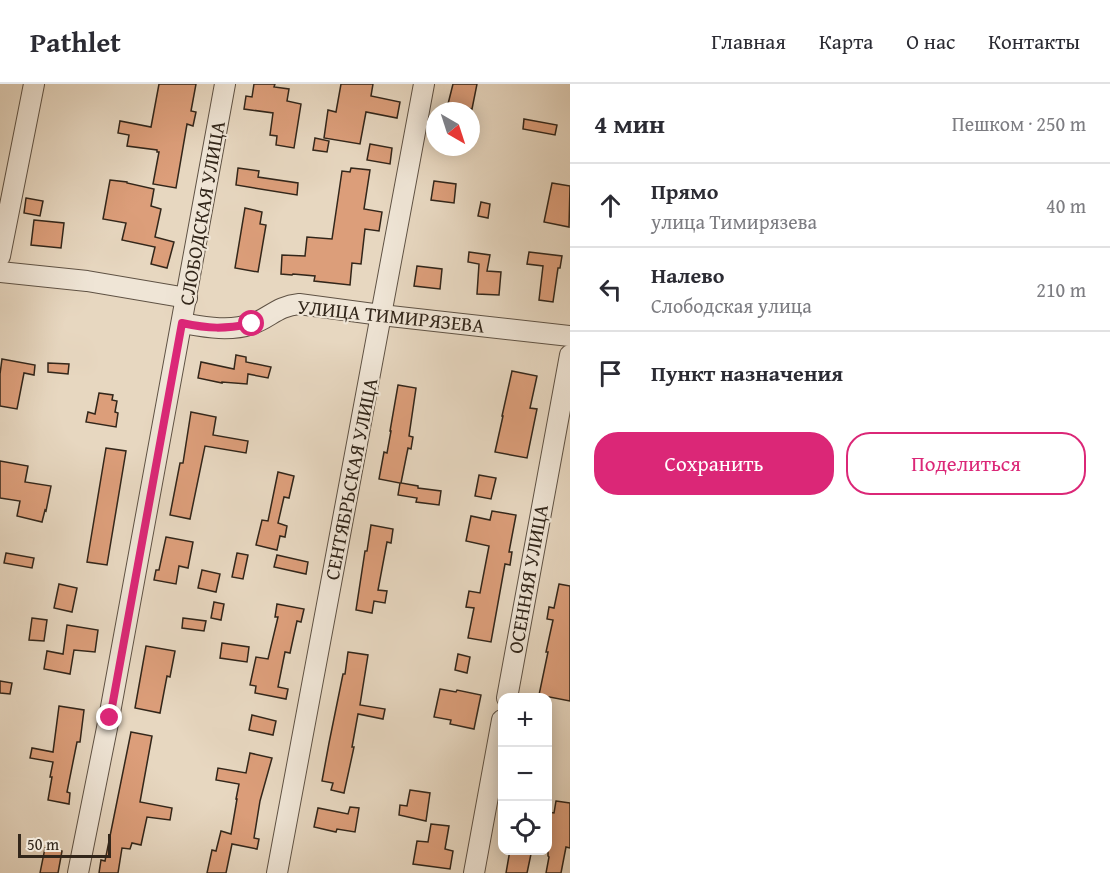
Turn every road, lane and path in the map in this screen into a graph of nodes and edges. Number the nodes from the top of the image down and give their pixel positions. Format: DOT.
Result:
graph roads {
  1 [pos="34,84"];
  2 [pos="225,84"];
  3 [pos="424,84"];
  4 [pos="0,256"];
  5 [pos="0,272"];
  6 [pos="187,298"];
  7 [pos="381,315"];
  8 [pos="182,323"];
  9 [pos="570,336"];
  10 [pos="570,355"];
  11 [pos="508,693"];
  12 [pos="498,742"];
  13 [pos="78,873"];
  14 [pos="277,873"];
  15 [pos="474,873"];
  1 -- 4 [label="street"];
  2 -- 6 [label="street, СЛОБОДСКАЯ УЛИЦА"];
  3 -- 7 [label="street, СЕНТЯБРЬСКАЯ УЛИЦА"];
  5 -- 6 [label="street"];
  6 -- 8 [label="street, СЛОБОДСКАЯ УЛИЦА"];
  7 -- 8 [label="street, УЛИЦА ТИМИРЯЗЕВА"];
  7 -- 9 [label="street, УЛИЦА ТИМИРЯЗЕВА"];
  7 -- 14 [label="street, СЕНТЯБРЬСКАЯ УЛИЦА"];
  8 -- 13 [label="street, СЛОБОДСКАЯ УЛИЦА"];
  10 -- 11 [label="street, ОСЕННЯЯ УЛИЦА"];
  12 -- 15 [label="street"];
}
